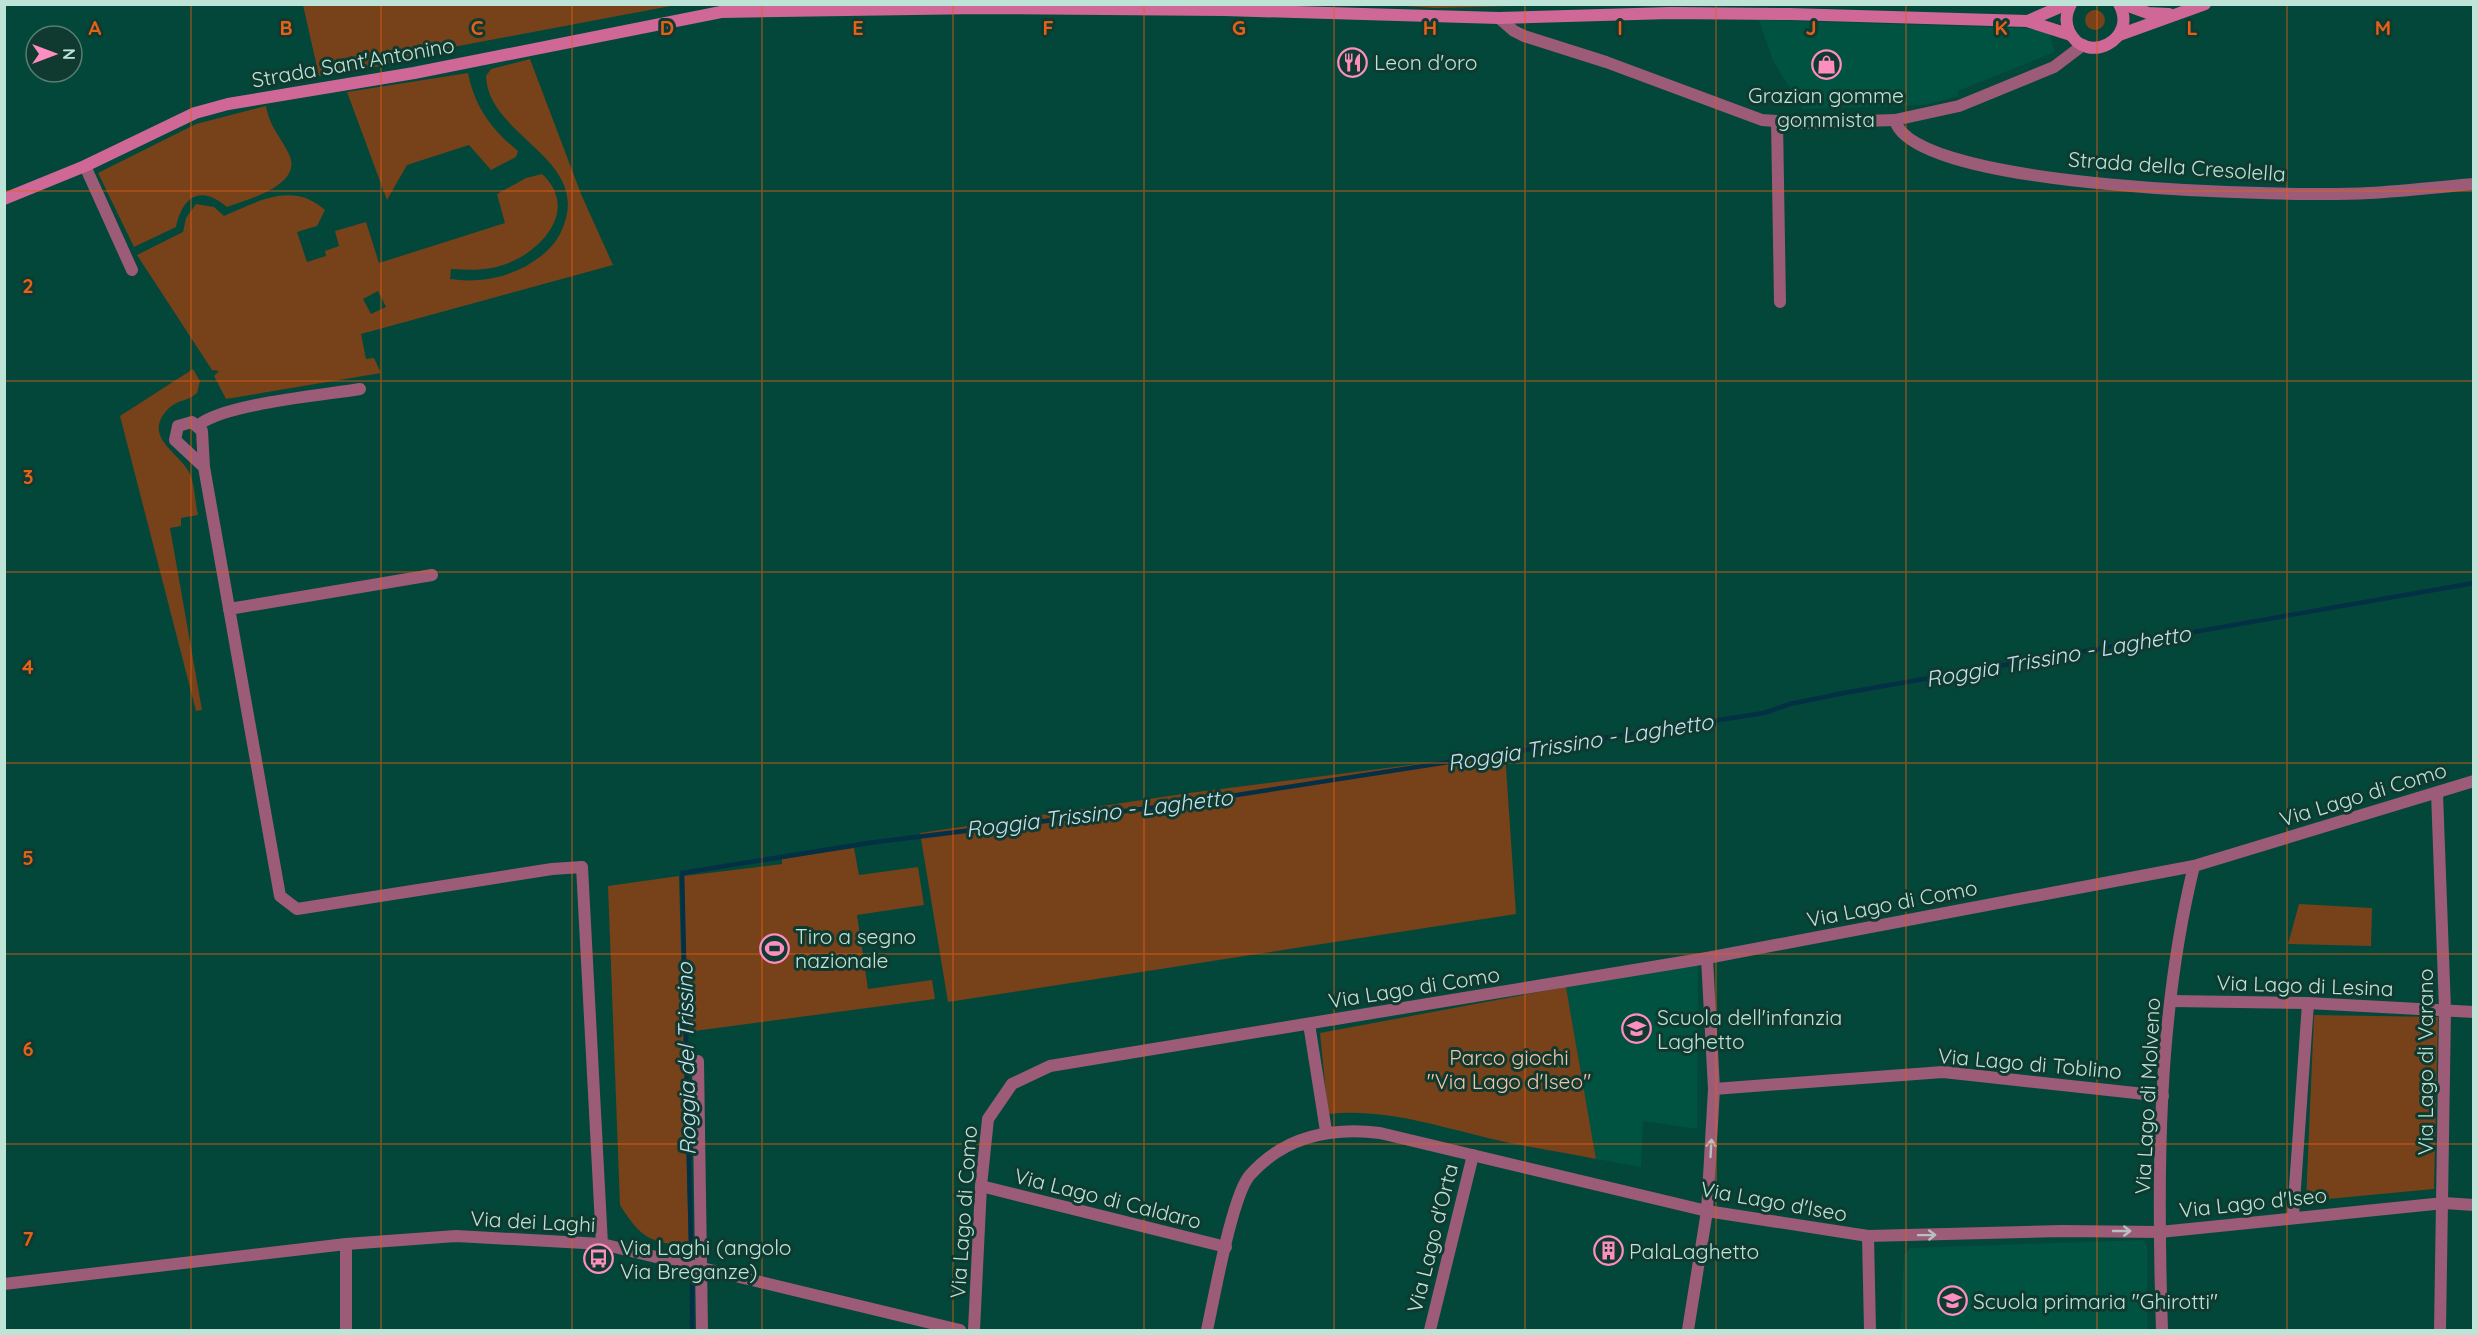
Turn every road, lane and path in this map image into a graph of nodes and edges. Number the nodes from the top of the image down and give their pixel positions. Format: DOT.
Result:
graph roads {
  1 [pos="2069,4"];
  2 [pos="2121,4"];
  3 [pos="2205,4"];
  4 [pos="2177,14"];
  5 [pos="1499,18"];
  6 [pos="2027,21"];
  7 [pos="2071,35"];
  8 [pos="2119,35"];
  9 [pos="2083,45"];
  10 [pos="1895,120"];
  11 [pos="1777,121"];
  12 [pos="85,166"];
  13 [pos="2474,184"];
  14 [pos="4,199"];
  15 [pos="132,270"];
  16 [pos="1780,302"];
  17 [pos="360,389"];
  18 [pos="199,425"];
  19 [pos="204,467"];
  20 [pos="432,575"];
  21 [pos="229,609"];
  22 [pos="2474,781"];
  23 [pos="2437,793"];
  24 [pos="2194,866"];
  25 [pos="1707,958"];
  26 [pos="2172,1001"];
  27 [pos="2308,1003"];
  28 [pos="2445,1010"];
  29 [pos="2474,1012"];
  30 [pos="1310,1024"];
  31 [pos="698,1061"];
  32 [pos="1714,1089"];
  33 [pos="2163,1096"];
  34 [pos="1326,1131"];
  35 [pos="1473,1155"];
  36 [pos="981,1186"];
  37 [pos="2444,1203"];
  38 [pos="2474,1205"];
  39 [pos="1707,1211"];
  40 [pos="2293,1216"];
  41 [pos="2160,1232"];
  42 [pos="1868,1236"];
  43 [pos="346,1244"];
  44 [pos="602,1244"];
  45 [pos="1226,1247"];
  46 [pos="701,1267"];
  47 [pos="4,1284"];
  48 [pos="346,1330"];
  49 [pos="702,1330"];
  50 [pos="960,1330"];
  51 [pos="974,1330"];
  52 [pos="1207,1330"];
  53 [pos="1430,1330"];
  54 [pos="1688,1330"];
  55 [pos="1870,1330"];
  56 [pos="2162,1330"];
  57 [pos="2440,1330"];
  1 -- 6 [label="main road, Strada Sant'Antonino"];
  1 -- 7 [label="main road, Strada Sant'Antonino"];
  2 -- 4 [label="main road"];
  2 -- 8 [label="main road"];
  3 -- 4 [label="main road"];
  4 -- 8 [label="main road"];
  5 -- 6 [label="main road, Strada Sant'Antonino"];
  5 -- 11 [label="street"];
  5 -- 12 [label="main road, Strada Sant'Antonino"];
  6 -- 7 [label="main road, Strada Sant'Antonino"];
  7 -- 9 [label="main road, Strada Sant'Antonino"];
  8 -- 9 [label="main road"];
  9 -- 10 [label="street"];
  10 -- 11 [label="street"];
  10 -- 13 [label="street, Strada della Cresolella"];
  11 -- 16 [label="street"];
  12 -- 14 [label="main road, Strada Sant'Antonino"];
  12 -- 15 [label="street"];
  17 -- 18 [label="street"];
  18 -- 19 [label="street"];
  18 -- 19 [label="street"];
  19 -- 21 [label="street"];
  20 -- 21 [label="street"];
  21 -- 44 [label="street"];
  22 -- 23 [label="street, Via Lago di Como"];
  23 -- 24 [label="street, Via Lago di Como"];
  23 -- 28 [label="street, Via Lago di Varano"];
  24 -- 25 [label="street, Via Lago di Como"];
  24 -- 26 [label="street, Via Lago di Molveno"];
  25 -- 30 [label="street, Via Lago di Como"];
  25 -- 32 [label="street"];
  26 -- 27 [label="street, Via Lago di Lesina"];
  26 -- 33 [label="street, Via Lago di Molveno"];
  27 -- 28 [label="street, Via Lago di Lesina"];
  27 -- 40 [label="street"];
  28 -- 29 [label="street, Via Lago di Lesina"];
  28 -- 37 [label="street, Via Lago di Varano"];
  30 -- 34 [label="street, Via Lago di Como"];
  30 -- 36 [label="street, Via Lago di Como"];
  31 -- 46 [label="street"];
  32 -- 33 [label="street, Via Lago di Toblino"];
  39 -- 32 [label="street, one-way"];
  33 -- 41 [label="street, Via Lago di Molveno"];
  34 -- 35 [label="street, Via Lago d'Iseo"];
  34 -- 45 [label="street, Via Lago d'Iseo"];
  35 -- 39 [label="street, Via Lago d'Iseo"];
  35 -- 53 [label="street, Via Lago d'Orta"];
  36 -- 45 [label="street, Via Lago di Caldaro"];
  36 -- 51 [label="street, Via Lago di Como"];
  37 -- 38 [label="street, Via Lago d'Iseo"];
  37 -- 40 [label="street, Via Lago d'Iseo"];
  37 -- 57 [label="street, Via Lago di Varano"];
  39 -- 42 [label="street, Via Lago d'Iseo"];
  39 -- 54 [label="street"];
  40 -- 41 [label="street, Via Lago d'Iseo"];
  42 -- 41 [label="street, Via Lago d'Iseo, one-way"];
  41 -- 56 [label="street, Via Lago di Molveno"];
  42 -- 55 [label="street"];
  43 -- 44 [label="street, Via dei Laghi"];
  43 -- 47 [label="street, Via dei Laghi"];
  43 -- 48 [label="street"];
  44 -- 46 [label="street, Via dei Laghi"];
  45 -- 52 [label="street, Via Lago d'Iseo"];
  46 -- 49 [label="street"];
  46 -- 50 [label="street, Via dei Laghi"];
}
